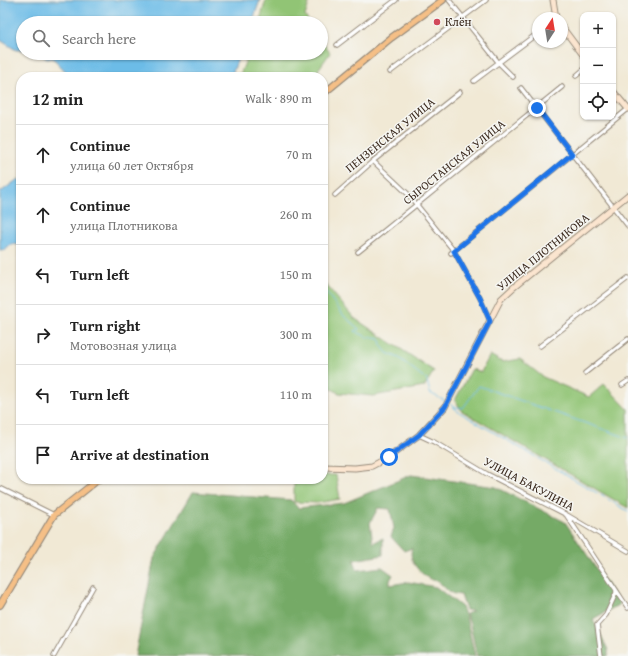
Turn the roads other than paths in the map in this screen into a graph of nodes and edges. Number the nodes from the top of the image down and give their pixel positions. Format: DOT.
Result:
graph roads {
  1 [pos="396,0"];
  2 [pos="443,0"];
  3 [pos="449,0"];
  4 [pos="486,0"];
  5 [pos="553,0"];
  6 [pos="555,12"];
  7 [pos="463,17"];
  8 [pos="568,35"];
  9 [pos="532,38"];
  10 [pos="337,44"];
  11 [pos="580,51"];
  12 [pos="499,63"];
  13 [pos="390,72"];
  14 [pos="580,73"];
  15 [pos="576,76"];
  16 [pos="512,77"];
  17 [pos="474,81"];
  18 [pos="562,87"];
  19 [pos="520,88"];
  20 [pos="328,90"];
  21 [pos="460,92"];
  22 [pos="616,95"];
  23 [pos="537,108"];
  24 [pos="628,109"];
  25 [pos="572,154"];
  26 [pos="373,161"];
  27 [pos="335,195"];
  28 [pos="628,195"];
  29 [pos="416,205"];
  30 [pos="613,208"];
  31 [pos="628,226"];
  32 [pos="358,252"];
  33 [pos="453,252"];
  34 [pos="628,278"];
  35 [pos="490,321"];
  36 [pos="628,339"];
  37 [pos="540,346"];
  38 [pos="585,373"];
  39 [pos="628,381"];
  40 [pos="622,385"];
  41 [pos="419,435"];
  42 [pos="328,467"];
  43 [pos="93,484"];
  44 [pos="0,488"];
  45 [pos="54,515"];
  46 [pos="566,515"];
  47 [pos="628,551"];
  48 [pos="93,587"];
  49 [pos="615,590"];
  50 [pos="0,605"];
  51 [pos="628,608"];
  52 [pos="54,656"];
  53 [pos="601,656"];
  1 -- 10 [label="street"];
  2 -- 20 [label="main road"];
  3 -- 7 [label="street"];
  4 -- 7 [label="street"];
  5 -- 6 [label="street"];
  7 -- 12 [label="street"];
  7 -- 13 [label="street"];
  8 -- 11 [label="street"];
  9 -- 12 [label="street"];
  12 -- 16 [label="street"];
  12 -- 17 [label="street"];
  14 -- 15 [label="street"];
  18 -- 23 [label="street, СЫРОСТАНСКАЯ УЛИЦА"];
  19 -- 23 [label="street"];
  21 -- 26 [label="street, ПЕНЗЕНСКАЯ УЛИЦА"];
  22 -- 24 [label="street"];
  23 -- 25 [label="street"];
  23 -- 29 [label="street, СЫРОСТАНСКАЯ УЛИЦА"];
  24 -- 25 [label="street"];
  25 -- 30 [label="street"];
  25 -- 33 [label="street"];
  26 -- 27 [label="street, ПЕНЗЕНСКАЯ УЛИЦА"];
  26 -- 29 [label="street"];
  28 -- 30 [label="street, УЛИЦА ПЛОТНИКОВА"];
  29 -- 32 [label="street, СЫРОСТАНСКАЯ УЛИЦА"];
  29 -- 33 [label="street"];
  30 -- 31 [label="street"];
  30 -- 35 [label="street, УЛИЦА ПЛОТНИКОВА"];
  33 -- 35 [label="street"];
  34 -- 37 [label="street"];
  35 -- 41 [label="street, УЛИЦА ПЛОТНИКОВА"];
  36 -- 38 [label="street"];
  39 -- 40 [label="street"];
  41 -- 42 [label="street, УЛИЦА ПЛОТНИКОВА"];
  41 -- 46 [label="street, УЛИЦА БАКУЛИНА"];
  43 -- 45 [label="main road"];
  44 -- 45 [label="street"];
  45 -- 50 [label="main road"];
  46 -- 47 [label="street, УЛИЦА БАКУЛИНА"];
  46 -- 49 [label="street"];
  48 -- 52 [label="street"];
  49 -- 51 [label="street"];
  49 -- 53 [label="street"];
}
